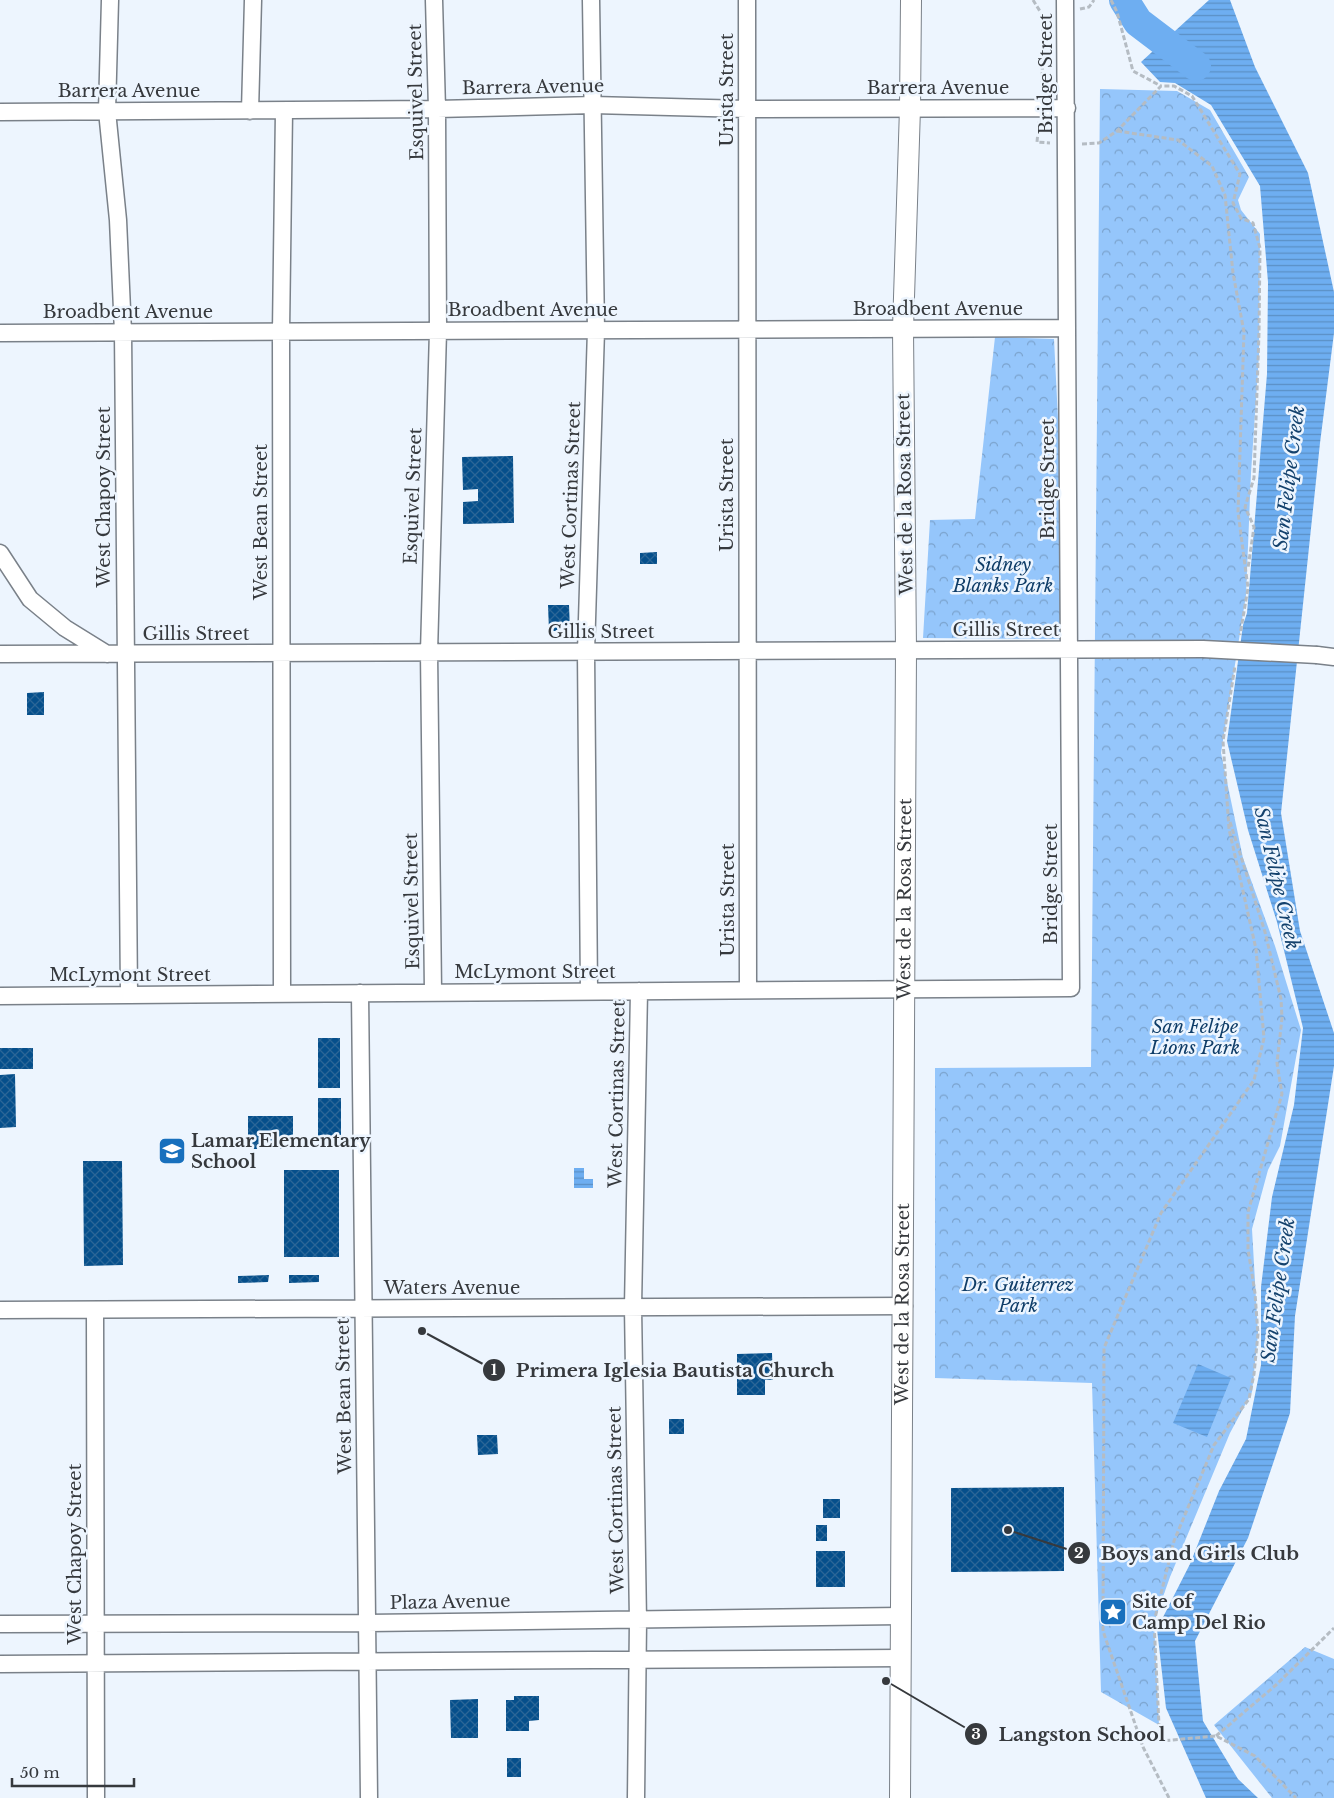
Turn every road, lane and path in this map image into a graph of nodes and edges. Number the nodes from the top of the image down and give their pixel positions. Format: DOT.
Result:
graph roads {
  1 [pos="110,0"];
  2 [pos="253,0"];
  3 [pos="434,0"];
  4 [pos="591,0"];
  5 [pos="747,0"];
  6 [pos="911,0"];
  7 [pos="1065,0"];
  8 [pos="1111,0"];
  9 [pos="1160,86"];
  10 [pos="593,105"];
  11 [pos="910,108"];
  12 [pos="1067,108"];
  13 [pos="747,109"];
  14 [pos="437,110"];
  15 [pos="107,111"];
  16 [pos="250,111"];
  17 [pos="284,111"];
  18 [pos="0,112"];
  19 [pos="1067,328"];
  20 [pos="903,329"];
  21 [pos="596,330"];
  22 [pos="747,330"];
  23 [pos="281,331"];
  24 [pos="438,331"];
  25 [pos="0,332"];
  26 [pos="123,332"];
  27 [pos="0,553"];
  28 [pos="1248,574"];
  29 [pos="1241,626"];
  30 [pos="1239,645"];
  31 [pos="906,650"];
  32 [pos="1069,650"];
  33 [pos="748,651"];
  34 [pos="429,652"];
  35 [pos="586,652"];
  36 [pos="281,653"];
  37 [pos="0,654"];
  38 [pos="107,654"];
  39 [pos="124,654"];
  40 [pos="1334,657"];
  41 [pos="1236,664"];
  42 [pos="1228,812"];
  43 [pos="1071,988"];
  44 [pos="904,989"];
  45 [pos="748,990"];
  46 [pos="589,991"];
  47 [pos="639,991"];
  48 [pos="433,992"];
  49 [pos="360,993"];
  50 [pos="282,994"];
  51 [pos="129,995"];
  52 [pos="0,996"];
  53 [pos="904,1306"];
  54 [pos="633,1308"];
  55 [pos="364,1309"];
  56 [pos="0,1310"];
  57 [pos="95,1310"];
  58 [pos="901,1616"];
  59 [pos="638,1620"];
  60 [pos="367,1623"];
  61 [pos="0,1624"];
  62 [pos="95,1624"];
  63 [pos="1334,1628"];
  64 [pos="900,1658"];
  65 [pos="637,1661"];
  66 [pos="367,1663"];
  67 [pos="0,1664"];
  68 [pos="95,1664"];
  69 [pos="1216,1736"];
  70 [pos="96,1798"];
  71 [pos="369,1798"];
  72 [pos="636,1798"];
  73 [pos="900,1798"];
  74 [pos="1170,1798"];
  75 [pos="1296,1798"];
  1 -- 15 [label="street, West Chapoy Street"];
  2 -- 16 [label="street"];
  3 -- 14 [label="street, Esquivel Street"];
  4 -- 10 [label="street, West Cortinas Street"];
  5 -- 13 [label="street, Urista Street"];
  6 -- 11 [label="street, West de la Rosa Street"];
  7 -- 12 [label="street, Bridge Street"];
  8 -- 9 [label="path"];
  9 -- 28 [label="path"];
  9 -- 28 [label="path"];
  10 -- 13 [label="street, Barrera Avenue"];
  10 -- 14 [label="street, Barrera Avenue"];
  10 -- 21 [label="street, West Cortinas Street"];
  11 -- 12 [label="street, Barrera Avenue"];
  11 -- 13 [label="street, Barrera Avenue"];
  11 -- 20 [label="street, West de la Rosa Street"];
  12 -- 19 [label="street, Bridge Street"];
  13 -- 22 [label="street, Urista Street"];
  14 -- 17 [label="street, Barrera Avenue"];
  14 -- 24 [label="street, Esquivel Street"];
  15 -- 16 [label="street, Barrera Avenue"];
  15 -- 18 [label="street, Barrera Avenue"];
  15 -- 26 [label="street, West Chapoy Street"];
  16 -- 17 [label="street, Barrera Avenue"];
  17 -- 23 [label="street, West Bean Street"];
  19 -- 20 [label="street, Broadbent Avenue"];
  19 -- 32 [label="street, Bridge Street"];
  20 -- 22 [label="street, Broadbent Avenue"];
  20 -- 31 [label="street, West de la Rosa Street"];
  21 -- 22 [label="street, Broadbent Avenue"];
  21 -- 24 [label="street, Broadbent Avenue"];
  21 -- 35 [label="street, West Cortinas Street"];
  22 -- 33 [label="street, Urista Street"];
  23 -- 24 [label="street, Broadbent Avenue"];
  23 -- 26 [label="street, Broadbent Avenue"];
  23 -- 36 [label="street, West Bean Street"];
  24 -- 34 [label="street, Esquivel Street"];
  25 -- 26 [label="street, Broadbent Avenue"];
  26 -- 39 [label="street, West Chapoy Street"];
  27 -- 38 [label="street"];
  28 -- 29 [label="path"];
  28 -- 30 [label="path"];
  31 -- 32 [label="street, Gillis Street"];
  31 -- 33 [label="street, Gillis Street"];
  31 -- 44 [label="street, West de la Rosa Street"];
  32 -- 40 [label="street, Gillis Street, bridge"];
  32 -- 43 [label="street, Bridge Street"];
  33 -- 35 [label="street, Gillis Street"];
  33 -- 45 [label="street, Urista Street"];
  34 -- 35 [label="street, Gillis Street"];
  34 -- 36 [label="street, Gillis Street"];
  34 -- 48 [label="street, Esquivel Street"];
  35 -- 46 [label="street, West Cortinas Street"];
  36 -- 39 [label="street, Gillis Street"];
  36 -- 50 [label="street, West Bean Street"];
  37 -- 38 [label="street, Gillis Street"];
  38 -- 39 [label="street, Gillis Street"];
  39 -- 51 [label="street, West Chapoy Street"];
  41 -- 42 [label="path"];
  42 -- 69 [label="path"];
  42 -- 74 [label="path"];
  43 -- 44 [label="street, McLymont Street"];
  44 -- 45 [label="street, McLymont Street"];
  44 -- 53 [label="street, West de la Rosa Street"];
  45 -- 47 [label="street, McLymont Street"];
  46 -- 47 [label="street, McLymont Street"];
  46 -- 48 [label="street, McLymont Street"];
  47 -- 54 [label="street, West Cortinas Street"];
  48 -- 49 [label="street, McLymont Street"];
  49 -- 50 [label="street, McLymont Street"];
  49 -- 55 [label="street, West Bean Street"];
  50 -- 51 [label="street, McLymont Street"];
  51 -- 52 [label="street, McLymont Street"];
  53 -- 54 [label="street, Waters Avenue"];
  53 -- 58 [label="street, West de la Rosa Street"];
  54 -- 55 [label="street, Waters Avenue"];
  54 -- 59 [label="street, West Cortinas Street"];
  55 -- 57 [label="street, Waters Avenue"];
  55 -- 60 [label="street, West Bean Street"];
  56 -- 57 [label="street, Waters Avenue"];
  57 -- 62 [label="street, West Chapoy Street"];
  58 -- 59 [label="street, Plaza Avenue"];
  58 -- 64 [label="street, West de la Rosa Street"];
  59 -- 60 [label="street, Plaza Avenue"];
  59 -- 65 [label="street, West Cortinas Street"];
  60 -- 62 [label="street, Plaza Avenue"];
  60 -- 66 [label="street, West Bean Street"];
  61 -- 62 [label="street, Plaza Avenue"];
  62 -- 68 [label="street, West Chapoy Street"];
  63 -- 69 [label="path"];
  64 -- 65 [label="street"];
  64 -- 73 [label="street, West de la Rosa Street"];
  65 -- 66 [label="street"];
  65 -- 72 [label="street, West Cortinas Street"];
  66 -- 68 [label="street"];
  66 -- 71 [label="street, West Bean Street"];
  67 -- 68 [label="street"];
  68 -- 70 [label="street, West Chapoy Street"];
  69 -- 75 [label="path"];
}
